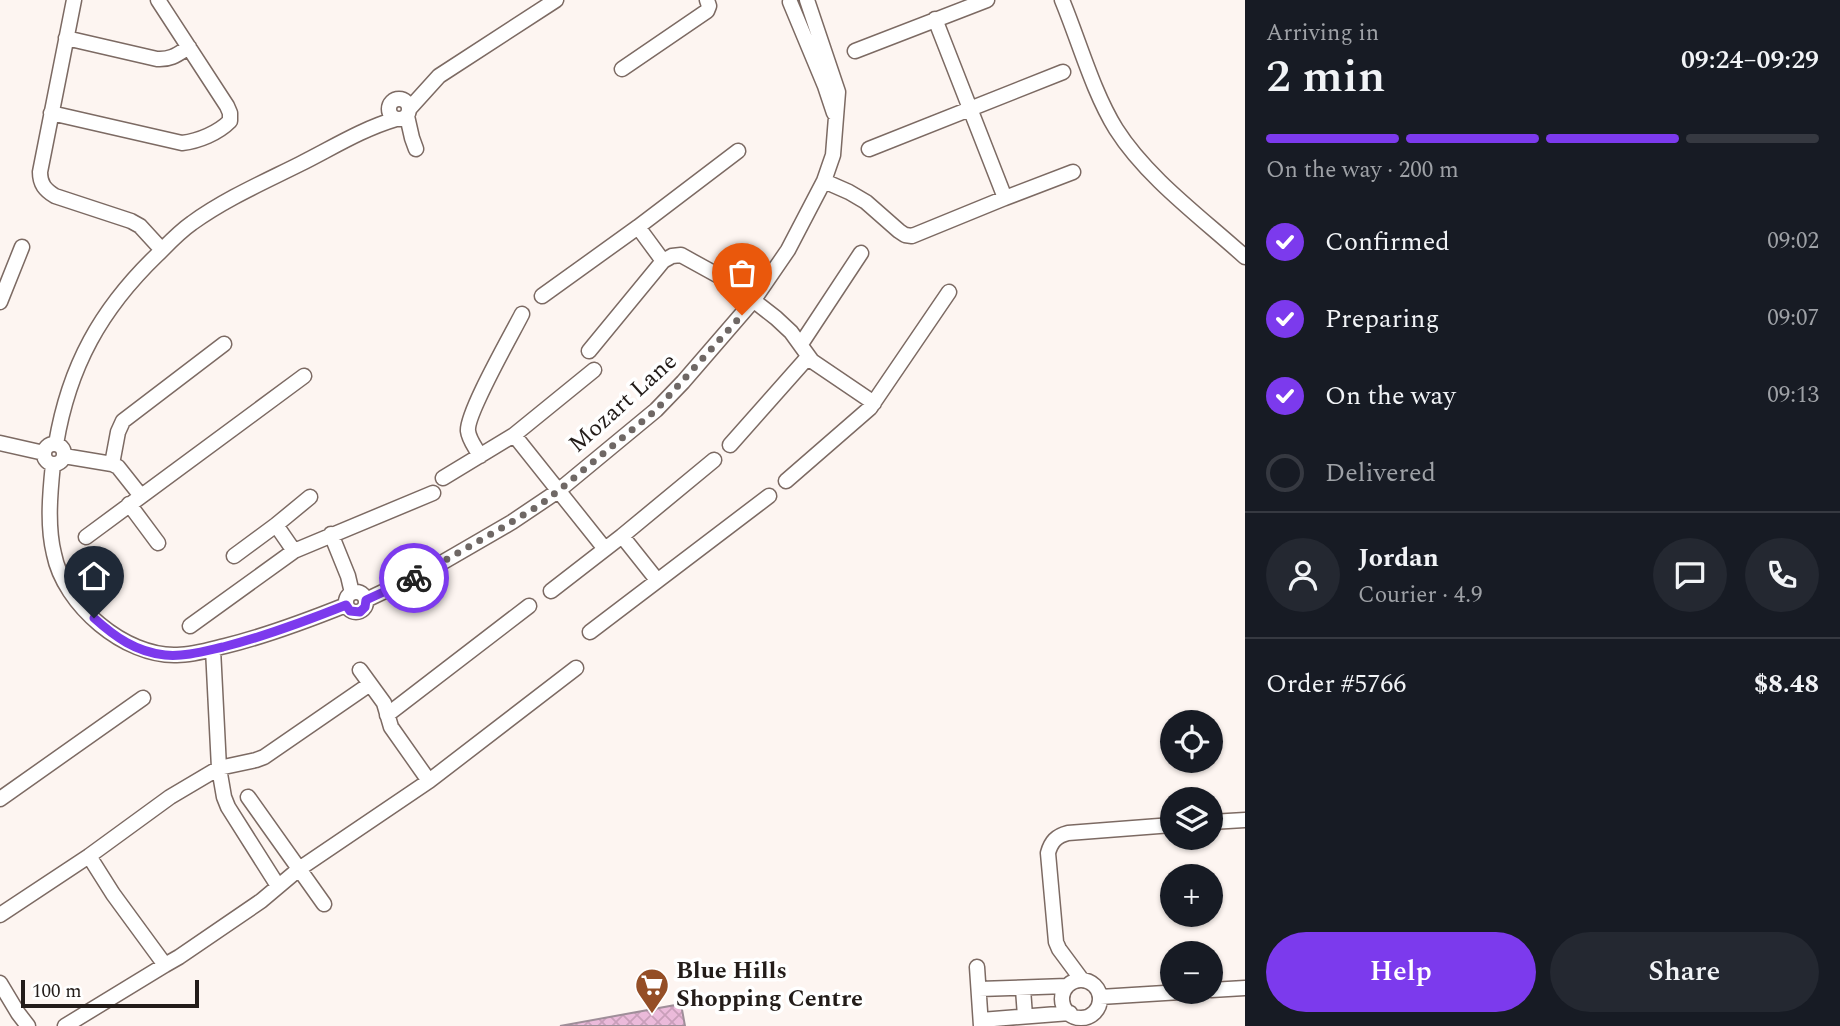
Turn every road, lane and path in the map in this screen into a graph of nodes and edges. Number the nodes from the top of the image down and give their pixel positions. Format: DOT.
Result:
graph roads {
  1 [pos="74,0"];
  2 [pos="158,0"];
  3 [pos="556,0"];
  4 [pos="707,0"];
  5 [pos="807,0"];
  6 [pos="988,0"];
  7 [pos="1062,0"];
  8 [pos="790,1"];
  9 [pos="935,19"];
  10 [pos="66,38"];
  11 [pos="189,47"];
  12 [pos="855,51"];
  13 [pos="621,69"];
  14 [pos="1063,72"];
  15 [pos="398,105"];
  16 [pos="970,108"];
  17 [pos="51,113"];
  18 [pos="836,117"];
  19 [pos="414,143"];
  20 [pos="869,149"];
  21 [pos="738,151"];
  22 [pos="1073,172"];
  23 [pos="824,181"];
  24 [pos="1005,198"];
  25 [pos="638,227"];
  26 [pos="22,247"];
  27 [pos="162,250"];
  28 [pos="861,253"];
  29 [pos="1245,257"];
  30 [pos="663,261"];
  31 [pos="949,292"];
  32 [pos="542,296"];
  33 [pos="753,301"];
  34 [pos="0,302"];
  35 [pos="522,314"];
  36 [pos="224,344"];
  37 [pos="804,350"];
  38 [pos="589,351"];
  39 [pos="594,370"];
  40 [pos="304,376"];
  41 [pos="874,403"];
  42 [pos="514,435"];
  43 [pos="0,443"];
  44 [pos="730,445"];
  45 [pos="54,454"];
  46 [pos="480,456"];
  47 [pos="714,460"];
  48 [pos="112,464"];
  49 [pos="443,478"];
  50 [pos="786,481"];
  51 [pos="558,491"];
  52 [pos="433,493"];
  53 [pos="769,496"];
  54 [pos="310,497"];
  55 [pos="135,500"];
  56 [pos="276,525"];
  57 [pos="331,534"];
  58 [pos="622,536"];
  59 [pos="86,537"];
  60 [pos="159,543"];
  61 [pos="605,549"];
  62 [pos="294,551"];
  63 [pos="234,556"];
  64 [pos="656,580"];
  65 [pos="551,591"];
  66 [pos="349,599"];
  67 [pos="529,606"];
  68 [pos="190,626"];
  69 [pos="590,632"];
  70 [pos="213,649"];
  71 [pos="576,668"];
  72 [pos="360,670"];
  73 [pos="370,684"];
  74 [pos="143,698"];
  75 [pos="387,715"];
  76 [pos="219,768"];
  77 [pos="429,781"];
  78 [pos="248,797"];
  79 [pos="0,799"];
  80 [pos="1245,820"];
  81 [pos="1223,821"];
  82 [pos="1160,826"];
  83 [pos="89,856"];
  84 [pos="299,869"];
  85 [pos="278,886"];
  86 [pos="324,904"];
  87 [pos="0,915"];
  88 [pos="166,965"];
  89 [pos="977,967"];
  90 [pos="1082,980"];
  91 [pos="0,983"];
  92 [pos="1067,986"];
  93 [pos="1245,988"];
  94 [pos="979,989"];
  95 [pos="1023,989"];
  96 [pos="1223,989"];
  97 [pos="1160,994"];
  98 [pos="1100,998"];
  99 [pos="1025,1016"];
  100 [pos="1077,1019"];
  101 [pos="981,1023"];
  102 [pos="28,1026"];
  103 [pos="65,1026"];
  1 -- 10 [label="street"];
  2 -- 11 [label="street"];
  3 -- 15 [label="street"];
  4 -- 13 [label="street"];
  5 -- 18 [label="street, Mozart Lane"];
  6 -- 9 [label="street"];
  7 -- 29 [label="street"];
  8 -- 18 [label="street, Mozart Lane"];
  9 -- 12 [label="street"];
  9 -- 16 [label="street"];
  10 -- 11 [label="street"];
  10 -- 17 [label="street"];
  11 -- 17 [label="street"];
  14 -- 16 [label="street"];
  15 -- 19 [label="street"];
  15 -- 27 [label="street"];
  16 -- 20 [label="street"];
  16 -- 24 [label="street"];
  17 -- 27 [label="street"];
  18 -- 23 [label="street, Mozart Lane"];
  21 -- 25 [label="street"];
  22 -- 24 [label="street"];
  23 -- 24 [label="street"];
  23 -- 33 [label="street, Mozart Lane"];
  25 -- 30 [label="street"];
  25 -- 32 [label="street"];
  26 -- 34 [label="street"];
  27 -- 45 [label="street"];
  28 -- 37 [label="street"];
  30 -- 33 [label="street"];
  30 -- 38 [label="street"];
  31 -- 41 [label="street"];
  33 -- 37 [label="street"];
  33 -- 51 [label="street, Mozart Lane"];
  35 -- 46 [label="street"];
  36 -- 48 [label="street"];
  37 -- 41 [label="street"];
  37 -- 44 [label="street"];
  39 -- 42 [label="street"];
  40 -- 55 [label="street"];
  41 -- 50 [label="street"];
  42 -- 46 [label="street"];
  42 -- 51 [label="street"];
  43 -- 45 [label="street"];
  45 -- 48 [label="street"];
  45 -- 70 [label="street"];
  46 -- 49 [label="street"];
  47 -- 58 [label="street"];
  48 -- 55 [label="street"];
  51 -- 61 [label="street"];
  51 -- 66 [label="street, Mozart Lane"];
  52 -- 57 [label="street"];
  53 -- 64 [label="street"];
  54 -- 56 [label="street"];
  55 -- 59 [label="street"];
  55 -- 60 [label="street"];
  56 -- 62 [label="street"];
  56 -- 63 [label="street"];
  57 -- 62 [label="street"];
  57 -- 66 [label="street"];
  58 -- 61 [label="street"];
  58 -- 64 [label="street"];
  61 -- 65 [label="street"];
  62 -- 68 [label="street"];
  64 -- 69 [label="street"];
  66 -- 70 [label="street"];
  67 -- 75 [label="street"];
  70 -- 76 [label="street"];
  71 -- 77 [label="street"];
  72 -- 73 [label="street"];
  73 -- 75 [label="street"];
  73 -- 76 [label="street"];
  74 -- 79 [label="street"];
  75 -- 77 [label="street"];
  76 -- 83 [label="street"];
  76 -- 85 [label="street"];
  77 -- 84 [label="street"];
  78 -- 84 [label="street"];
  80 -- 81 [label="street"];
  82 -- 90 [label="street"];
  83 -- 87 [label="street"];
  83 -- 88 [label="street"];
  84 -- 85 [label="street"];
  84 -- 86 [label="street"];
  85 -- 88 [label="street"];
  88 -- 103 [label="street"];
  89 -- 94 [label="street"];
  90 -- 92 [label="street"];
  90 -- 98 [label="street"];
  91 -- 102 [label="street"];
  92 -- 95 [label="street"];
  92 -- 100 [label="street"];
  93 -- 96 [label="street"];
  94 -- 95 [label="street"];
  94 -- 101 [label="street"];
  95 -- 99 [label="street"];
  97 -- 98 [label="street"];
  98 -- 100 [label="street"];
  99 -- 100 [label="street"];
  99 -- 101 [label="street"];
}
